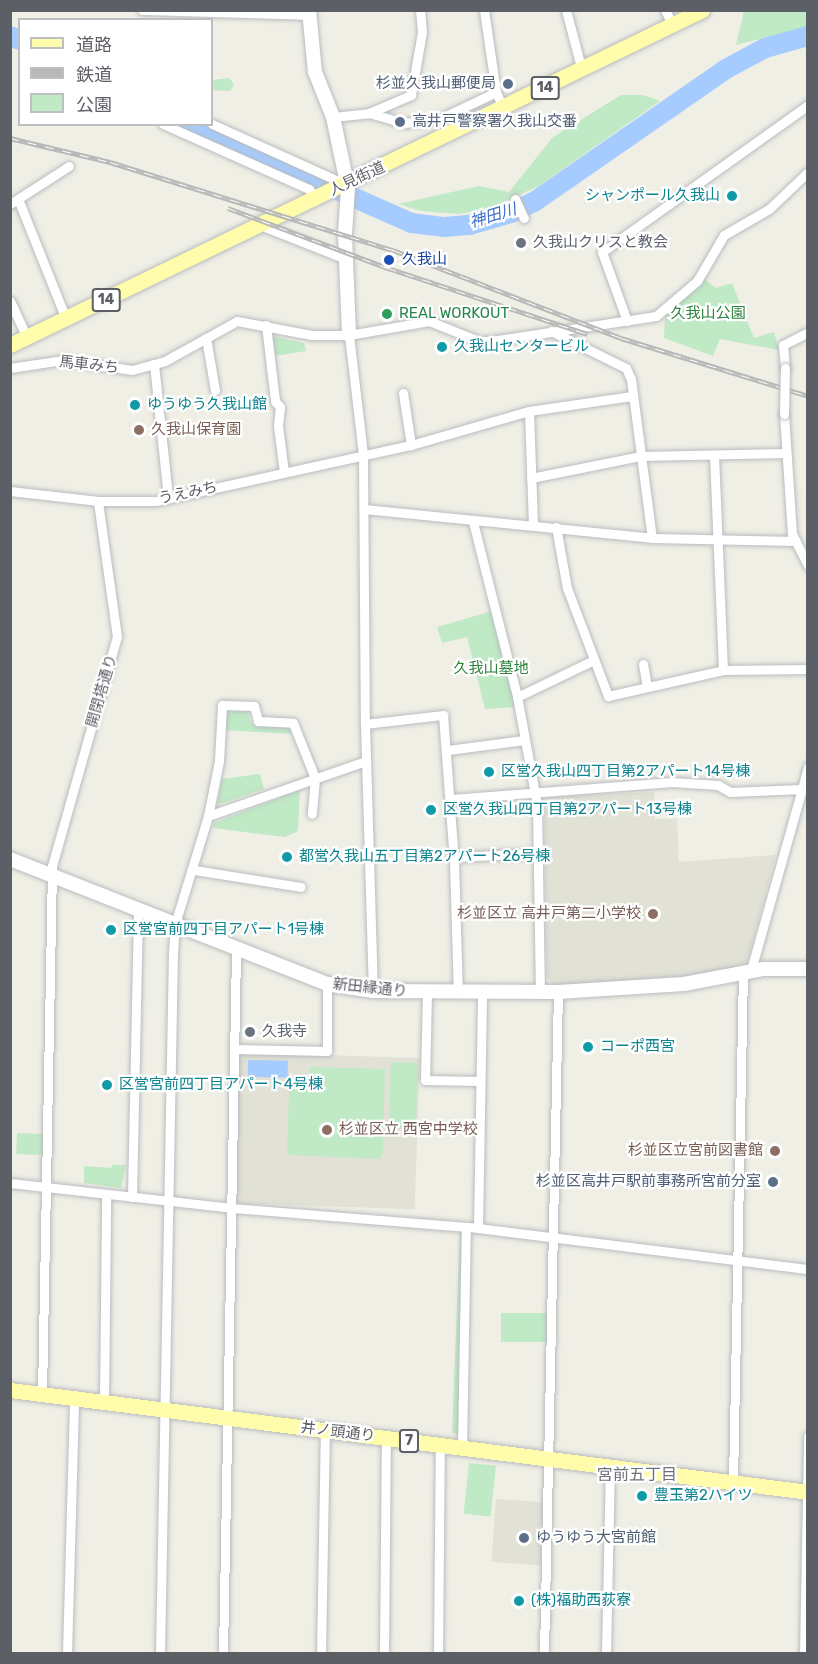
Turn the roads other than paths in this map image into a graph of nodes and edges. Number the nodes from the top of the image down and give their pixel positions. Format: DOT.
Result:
graph roads {
  1 [pos="142,10"];
  2 [pos="420,10"];
  3 [pos="484,10"];
  4 [pos="566,10"];
  5 [pos="665,10"];
  6 [pos="702,10"];
  7 [pos="309,13"];
  8 [pos="673,26"];
  9 [pos="582,71"];
  10 [pos="496,92"];
  11 [pos="807,105"];
  12 [pos="503,108"];
  13 [pos="369,113"];
  14 [pos="333,117"];
  15 [pos="213,124"];
  16 [pos="167,126"];
  17 [pos="69,166"];
  18 [pos="807,172"];
  19 [pos="346,186"];
  20 [pos="320,196"];
  21 [pos="516,199"];
  22 [pos="14,201"];
  23 [pos="524,218"];
  24 [pos="260,225"];
  25 [pos="346,259"];
  26 [pos="10,301"];
  27 [pos="66,318"];
  28 [pos="627,321"];
  29 [pos="266,325"];
  30 [pos="549,330"];
  31 [pos="807,332"];
  32 [pos="349,335"];
  33 [pos="27,337"];
  34 [pos="206,338"];
  35 [pos="10,345"];
  36 [pos="154,364"];
  37 [pos="10,368"];
  38 [pos="215,390"];
  39 [pos="403,393"];
  40 [pos="632,396"];
  41 [pos="529,411"];
  42 [pos="411,445"];
  43 [pos="786,453"];
  44 [pos="363,455"];
  45 [pos="640,456"];
  46 [pos="714,456"];
  47 [pos="284,472"];
  48 [pos="531,478"];
  49 [pos="10,491"];
  50 [pos="168,498"];
  51 [pos="98,501"];
  52 [pos="364,509"];
  53 [pos="473,522"];
  54 [pos="533,524"];
  55 [pos="556,527"];
  56 [pos="652,538"];
  57 [pos="720,540"];
  58 [pos="800,543"];
  59 [pos="807,566"];
  60 [pos="594,660"];
  61 [pos="643,664"];
  62 [pos="807,669"];
  63 [pos="723,670"];
  64 [pos="647,686"];
  65 [pos="517,697"];
  66 [pos="365,724"];
  67 [pos="524,740"];
  68 [pos="448,750"];
  69 [pos="366,761"];
  70 [pos="807,773"];
  71 [pos="315,778"];
  72 [pos="802,789"];
  73 [pos="535,791"];
  74 [pos="451,799"];
  75 [pos="312,814"];
  76 [pos="208,816"];
  77 [pos="538,853"];
  78 [pos="454,857"];
  79 [pos="10,859"];
  80 [pos="194,870"];
  81 [pos="53,876"];
  82 [pos="301,887"];
  83 [pos="138,911"];
  84 [pos="175,924"];
  85 [pos="236,949"];
  86 [pos="807,969"];
  87 [pos="747,971"];
  88 [pos="327,984"];
  89 [pos="373,991"];
  90 [pos="540,992"];
  91 [pos="558,992"];
  92 [pos="427,993"];
  93 [pos="458,993"];
  94 [pos="482,993"];
  95 [pos="235,1049"];
  96 [pos="480,1081"];
  97 [pos="10,1184"];
  98 [pos="46,1188"];
  99 [pos="106,1195"];
  100 [pos="132,1197"];
  101 [pos="170,1201"];
  102 [pos="232,1208"];
  103 [pos="466,1227"];
  104 [pos="478,1228"];
  105 [pos="552,1238"];
  106 [pos="738,1260"];
  107 [pos="807,1269"];
  108 [pos="10,1390"];
  109 [pos="42,1394"];
  110 [pos="74,1399"];
  111 [pos="104,1403"];
  112 [pos="167,1410"];
  113 [pos="229,1418"];
  114 [pos="325,1431"];
  115 [pos="807,1436"];
  116 [pos="386,1437"];
  117 [pos="440,1445"];
  118 [pos="462,1448"];
  119 [pos="549,1459"];
  120 [pos="610,1465"];
  121 [pos="733,1482"];
  122 [pos="807,1492"];
  123 [pos="67,1653"];
  124 [pos="159,1653"];
  125 [pos="223,1653"];
  126 [pos="321,1653"];
  127 [pos="384,1653"];
  128 [pos="438,1653"];
  129 [pos="544,1653"];
  130 [pos="606,1653"];
  131 [pos="804,1653"];
  1 -- 7 [label="street"];
  2 -- 13 [label="street"];
  3 -- 10 [label="street"];
  4 -- 9 [label="street"];
  5 -- 8 [label="street"];
  6 -- 8 [label="main road, 人見街道 / 14"];
  7 -- 14 [label="street"];
  8 -- 9 [label="main road, 人見街道 / 14"];
  9 -- 12 [label="main road, 人見街道 / 14"];
  10 -- 12 [label="street"];
  10 -- 13 [label="street"];
  11 -- 28 [label="street"];
  12 -- 19 [label="main road, 人見街道 / 14"];
  13 -- 14 [label="street"];
  14 -- 19 [label="street"];
  15 -- 19 [label="street"];
  16 -- 20 [label="street"];
  17 -- 22 [label="street"];
  18 -- 28 [label="street"];
  19 -- 20 [label="main road, 人見街道 / 14"];
  19 -- 25 [label="street"];
  20 -- 24 [label="main road, 人見街道 / 14"];
  21 -- 23 [label="street"];
  22 -- 27 [label="street"];
  24 -- 25 [label="street"];
  24 -- 27 [label="main road, 人見街道 / 14"];
  25 -- 32 [label="street"];
  26 -- 33 [label="street"];
  27 -- 33 [label="main road, 人見街道 / 14"];
  28 -- 30 [label="street"];
  29 -- 32 [label="street"];
  29 -- 34 [label="street"];
  29 -- 47 [label="street"];
  30 -- 32 [label="street"];
  30 -- 40 [label="street"];
  31 -- 43 [label="street, bridge"];
  32 -- 44 [label="street"];
  33 -- 35 [label="main road, 人見街道 / 14"];
  34 -- 36 [label="street"];
  34 -- 38 [label="street"];
  36 -- 37 [label="street, 馬車みち"];
  36 -- 50 [label="street"];
  39 -- 42 [label="street"];
  40 -- 41 [label="street, うえみち"];
  40 -- 45 [label="street"];
  41 -- 42 [label="street, うえみち"];
  41 -- 48 [label="street"];
  42 -- 44 [label="street, うえみち"];
  43 -- 46 [label="street"];
  43 -- 58 [label="street"];
  44 -- 47 [label="street, うえみち"];
  44 -- 52 [label="street"];
  45 -- 46 [label="street"];
  45 -- 48 [label="street"];
  45 -- 56 [label="street"];
  46 -- 57 [label="street"];
  47 -- 50 [label="street, うえみち"];
  48 -- 54 [label="street"];
  49 -- 51 [label="street, うえみち"];
  50 -- 51 [label="street, うえみち"];
  51 -- 81 [label="street, 開閉塔通り"];
  52 -- 53 [label="street"];
  52 -- 66 [label="street"];
  53 -- 54 [label="street"];
  53 -- 65 [label="street"];
  54 -- 55 [label="street"];
  55 -- 56 [label="street"];
  55 -- 60 [label="street"];
  56 -- 57 [label="street"];
  57 -- 58 [label="street"];
  57 -- 63 [label="street"];
  58 -- 59 [label="street"];
  60 -- 64 [label="street"];
  60 -- 65 [label="street"];
  61 -- 64 [label="street"];
  62 -- 63 [label="street"];
  63 -- 64 [label="street"];
  65 -- 67 [label="street"];
  66 -- 68 [label="street"];
  66 -- 69 [label="street"];
  67 -- 68 [label="street"];
  67 -- 73 [label="street"];
  68 -- 74 [label="street"];
  69 -- 71 [label="street"];
  69 -- 89 [label="street"];
  70 -- 72 [label="street"];
  71 -- 75 [label="street"];
  71 -- 76 [label="street"];
  71 -- 76 [label="street"];
  72 -- 73 [label="street"];
  72 -- 87 [label="street"];
  73 -- 74 [label="street"];
  73 -- 77 [label="street"];
  74 -- 78 [label="street"];
  76 -- 80 [label="street"];
  77 -- 78 [label="street"];
  77 -- 90 [label="street"];
  78 -- 93 [label="street"];
  79 -- 81 [label="street, 新田縁通り"];
  80 -- 82 [label="street"];
  80 -- 84 [label="street"];
  81 -- 83 [label="street, 新田縁通り"];
  81 -- 98 [label="street, 開閉塔通り"];
  83 -- 84 [label="street, 新田縁通り"];
  83 -- 100 [label="street"];
  84 -- 85 [label="street, 新田縁通り"];
  84 -- 101 [label="street"];
  85 -- 88 [label="street, 新田縁通り"];
  85 -- 95 [label="street"];
  86 -- 87 [label="street, 新田縁通り"];
  87 -- 91 [label="street, 新田縁通り"];
  87 -- 106 [label="street"];
  88 -- 89 [label="street, 新田縁通り"];
  88 -- 95 [label="street"];
  89 -- 92 [label="street, 新田縁通り"];
  90 -- 91 [label="street, 新田縁通り"];
  90 -- 94 [label="street, 新田縁通り"];
  91 -- 105 [label="street"];
  92 -- 93 [label="street, 新田縁通り"];
  92 -- 96 [label="street"];
  93 -- 94 [label="street, 新田縁通り"];
  94 -- 96 [label="street"];
  95 -- 102 [label="street"];
  96 -- 104 [label="street"];
  97 -- 98 [label="street"];
  98 -- 99 [label="street"];
  98 -- 109 [label="street, 開閉塔通り"];
  99 -- 100 [label="street"];
  99 -- 111 [label="street"];
  100 -- 101 [label="street"];
  101 -- 102 [label="street"];
  101 -- 112 [label="street"];
  102 -- 103 [label="street"];
  102 -- 113 [label="street"];
  103 -- 104 [label="street"];
  103 -- 118 [label="street"];
  104 -- 105 [label="street"];
  105 -- 106 [label="street"];
  105 -- 119 [label="street"];
  106 -- 107 [label="street"];
  106 -- 121 [label="street"];
  108 -- 109 [label="main road, 井ノ頭通り / 7"];
  109 -- 110 [label="main road, 井ノ頭通り / 7"];
  110 -- 111 [label="main road, 井ノ頭通り / 7"];
  110 -- 123 [label="street"];
  111 -- 112 [label="main road, 井ノ頭通り / 7"];
  112 -- 113 [label="main road, 井ノ頭通り / 7"];
  112 -- 124 [label="street"];
  113 -- 114 [label="main road, 井ノ頭通り / 7"];
  113 -- 125 [label="street"];
  114 -- 116 [label="main road, 井ノ頭通り / 7"];
  114 -- 126 [label="street"];
  115 -- 122 [label="street"];
  116 -- 117 [label="main road, 井ノ頭通り / 7"];
  116 -- 127 [label="street"];
  117 -- 118 [label="main road, 井ノ頭通り / 7"];
  117 -- 128 [label="street"];
  118 -- 119 [label="main road, 井ノ頭通り / 7"];
  119 -- 120 [label="main road, 井ノ頭通り / 7"];
  119 -- 129 [label="street"];
  120 -- 121 [label="main road, 井ノ頭通り / 7"];
  120 -- 130 [label="street"];
  121 -- 122 [label="main road, 井ノ頭通り / 7"];
  122 -- 131 [label="street"];
}
